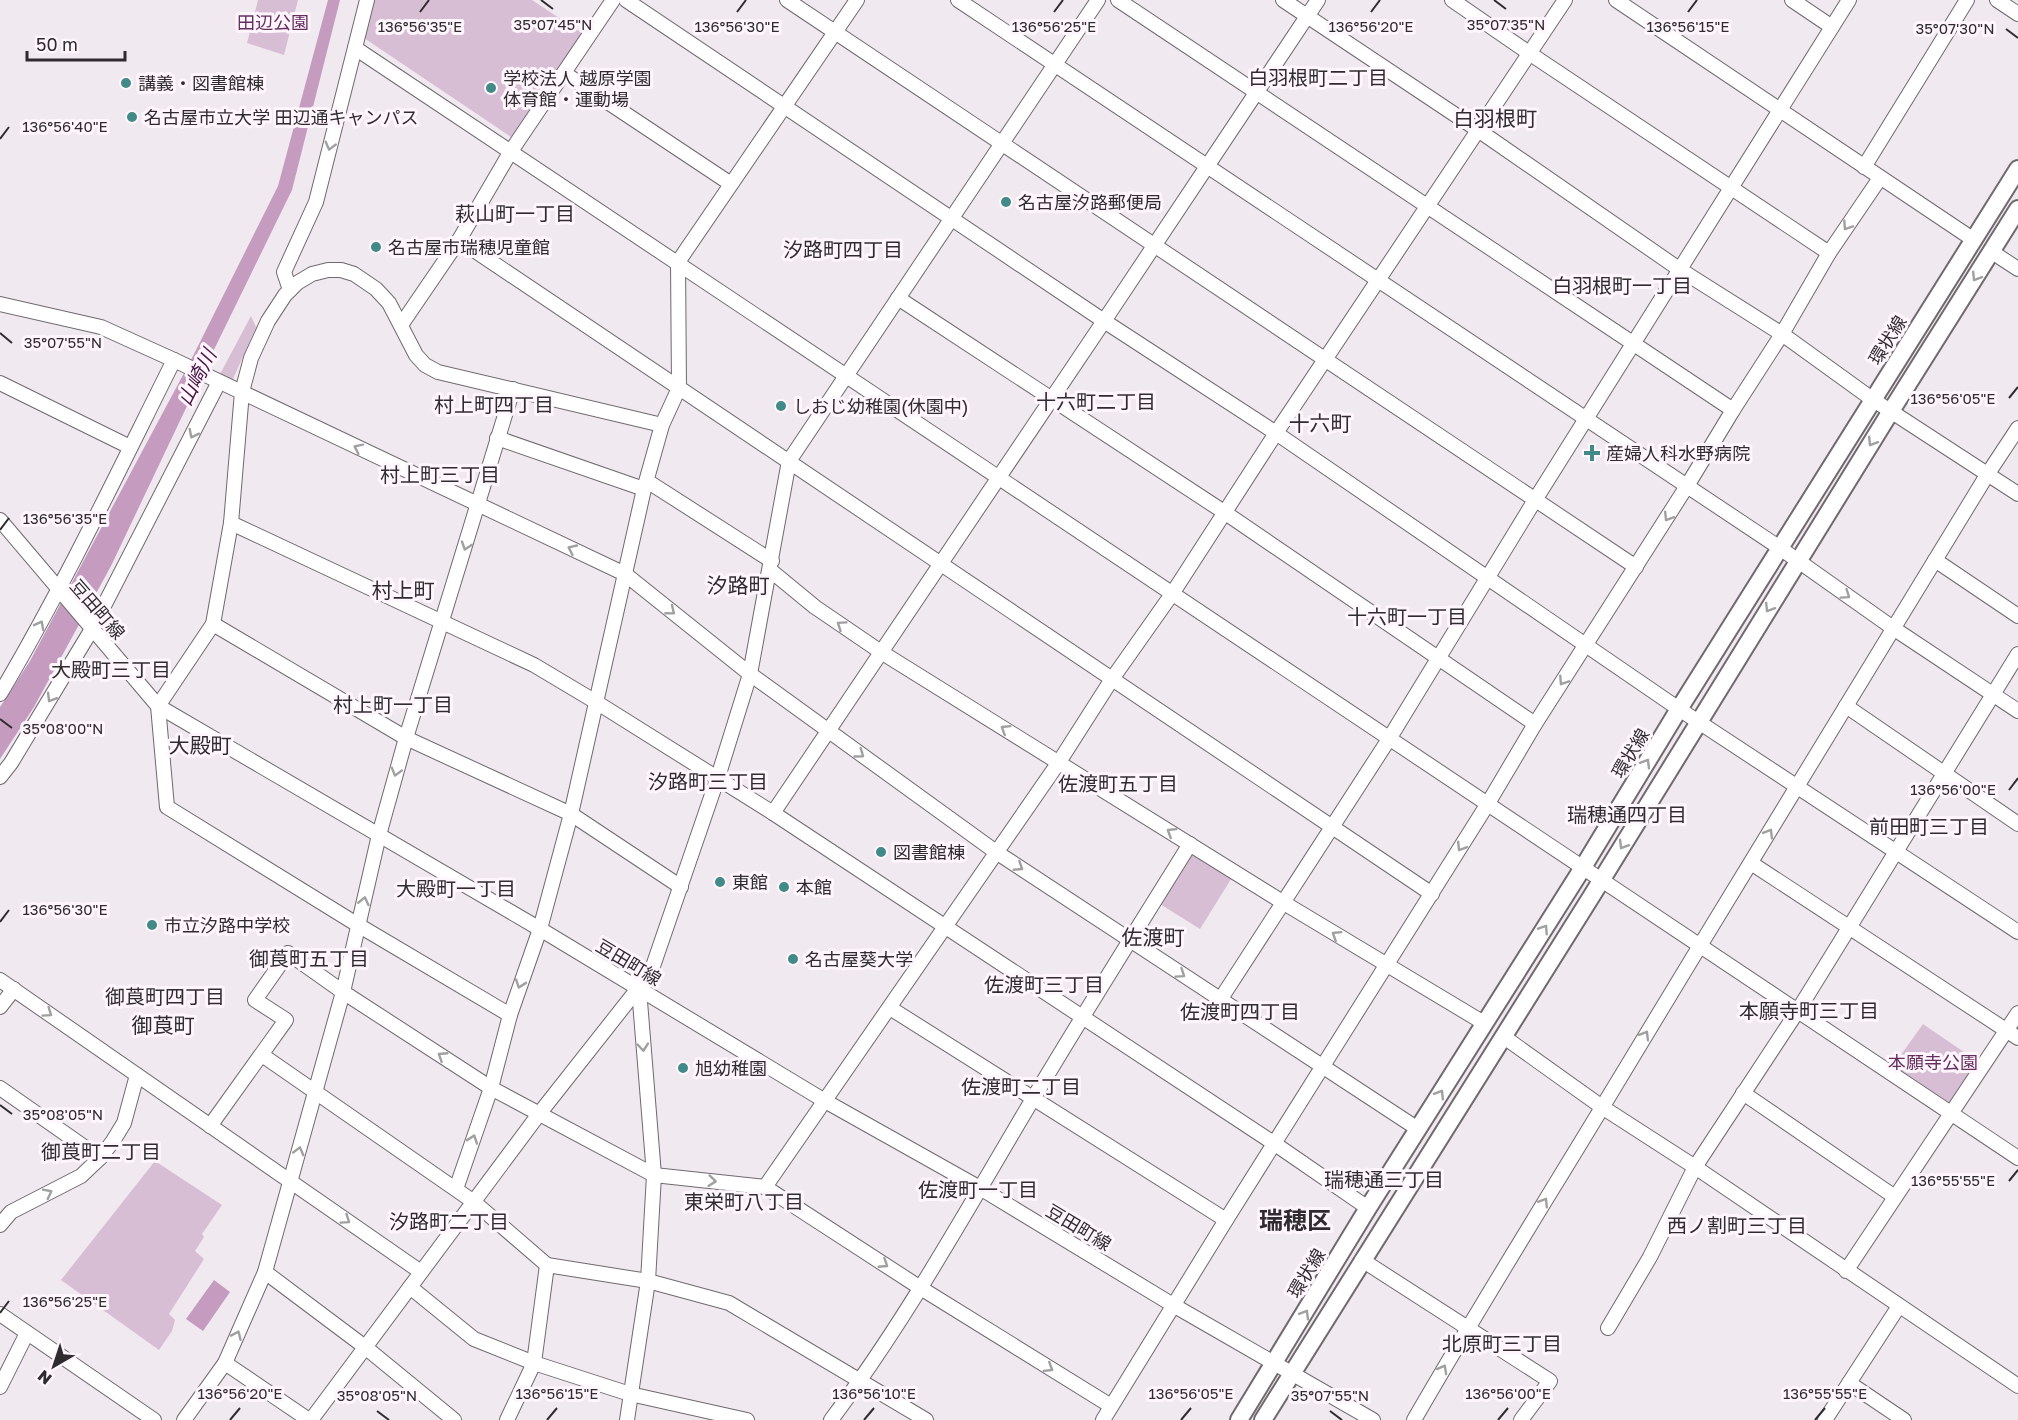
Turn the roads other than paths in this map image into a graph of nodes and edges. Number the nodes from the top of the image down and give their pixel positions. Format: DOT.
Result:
graph roads {
  1 [pos="367,0"];
  2 [pos="614,0"];
  3 [pos="626,0"];
  4 [pos="787,0"];
  5 [pos="857,0"];
  6 [pos="958,0"];
  7 [pos="1098,0"];
  8 [pos="1118,0"];
  9 [pos="1283,0"];
  10 [pos="1318,0"];
  11 [pos="1452,0"];
  12 [pos="1565,0"];
  13 [pos="1616,0"];
  14 [pos="1792,0"];
  15 [pos="1849,0"];
  16 [pos="1967,0"];
  17 [pos="1997,0"];
  18 [pos="2018,14"];
  19 [pos="1307,16"];
  20 [pos="1832,27"];
  21 [pos="835,32"];
  22 [pos="356,48"];
  23 [pos="1529,54"];
  24 [pos="1055,65"];
  25 [pos="564,73"];
  26 [pos="1256,92"];
  27 [pos="784,107"];
  28 [pos="1780,110"];
  29 [pos="1478,130"];
  30 [pos="1002,144"];
  31 [pos="512,151"];
  32 [pos="1206,166"];
  33 [pos="1864,167"];
  34 [pos="2018,169"];
  35 [pos="1880,177"];
  36 [pos="731,184"];
  37 [pos="1731,187"];
  38 [pos="1428,207"];
  39 [pos="2018,209"];
  40 [pos="952,218"];
  41 [pos="459,240"];
  42 [pos="1974,240"];
  43 [pos="1154,245"];
  44 [pos="1992,252"];
  45 [pos="1829,253"];
  46 [pos="678,262"];
  47 [pos="1679,269"];
  48 [pos="2018,269"];
  49 [pos="1379,281"];
  50 [pos="290,290"];
  51 [pos="898,298"];
  52 [pos="0,304"];
  53 [pos="1104,321"];
  54 [pos="401,326"];
  55 [pos="1782,334"];
  56 [pos="1634,344"];
  57 [pos="1325,360"];
  58 [pos="176,361"];
  59 [pos="846,375"];
  60 [pos="217,381"];
  61 [pos="0,383"];
  62 [pos="679,388"];
  63 [pos="513,389"];
  64 [pos="242,392"];
  65 [pos="1052,399"];
  66 [pos="1872,399"];
  67 [pos="1732,410"];
  68 [pos="1891,411"];
  69 [pos="1587,420"];
  70 [pos="662,425"];
  71 [pos="2018,428"];
  72 [pos="1276,433"];
  73 [pos="497,438"];
  74 [pos="130,447"];
  75 [pos="789,461"];
  76 [pos="1987,474"];
  77 [pos="999,478"];
  78 [pos="645,485"];
  79 [pos="1687,486"];
  80 [pos="2018,494"];
  81 [pos="1535,500"];
  82 [pos="478,506"];
  83 [pos="1224,512"];
  84 [pos="0,520"];
  85 [pos="231,523"];
  86 [pos="1780,548"];
  87 [pos="1935,560"];
  88 [pos="1799,561"];
  89 [pos="941,564"];
  90 [pos="771,565"];
  91 [pos="1636,567"];
  92 [pos="626,574"];
  93 [pos="1488,578"];
  94 [pos="59,592"];
  95 [pos="1172,594"];
  96 [pos="2018,616"];
  97 [pos="441,623"];
  98 [pos="213,624"];
  99 [pos="90,627"];
  100 [pos="1893,628"];
  101 [pos="1587,646"];
  102 [pos="881,652"];
  103 [pos="2018,654"];
  104 [pos="1438,658"];
  105 [pos="750,674"];
  106 [pos="1112,679"];
  107 [pos="0,694"];
  108 [pos="1993,695"];
  109 [pos="596,702"];
  110 [pos="158,706"];
  111 [pos="1846,706"];
  112 [pos="1679,709"];
  113 [pos="2018,711"];
  114 [pos="1698,722"];
  115 [pos="1535,724"];
  116 [pos="829,731"];
  117 [pos="406,738"];
  118 [pos="1389,739"];
  119 [pos="1059,762"];
  120 [pos="1944,773"];
  121 [pos="0,777"];
  122 [pos="717,777"];
  123 [pos="1797,787"];
  124 [pos="1487,805"];
  125 [pos="773,813"];
  126 [pos="571,814"];
  127 [pos="2018,824"];
  128 [pos="1333,827"];
  129 [pos="379,835"];
  130 [pos="1190,844"];
  131 [pos="996,852"];
  132 [pos="1896,852"];
  133 [pos="1751,863"];
  134 [pos="1582,869"];
  135 [pos="1602,879"];
  136 [pos="681,887"];
  137 [pos="1432,894"];
  138 [pos="1284,903"];
  139 [pos="358,925"];
  140 [pos="945,927"];
  141 [pos="1850,927"];
  142 [pos="540,929"];
  143 [pos="2018,932"];
  144 [pos="1130,939"];
  145 [pos="1700,944"];
  146 [pos="1386,966"];
  147 [pos="0,980"];
  148 [pos="14,989"];
  149 [pos="639,989"];
  150 [pos="343,992"];
  151 [pos="1220,1000"];
  152 [pos="0,1008"];
  153 [pos="890,1008"];
  154 [pos="1797,1012"];
  155 [pos="2018,1013"];
  156 [pos="510,1015"];
  157 [pos="1083,1017"];
  158 [pos="1484,1023"];
  159 [pos="2012,1034"];
  160 [pos="1504,1037"];
  161 [pos="262,1054"];
  162 [pos="1324,1066"];
  163 [pos="137,1075"];
  164 [pos="0,1088"];
  165 [pos="491,1088"];
  166 [pos="315,1091"];
  167 [pos="1743,1094"];
  168 [pos="1033,1099"];
  169 [pos="825,1101"];
  170 [pos="1602,1107"];
  171 [pos="539,1114"];
  172 [pos="1951,1114"];
  173 [pos="210,1126"];
  174 [pos="1418,1129"];
  175 [pos="1275,1144"];
  176 [pos="100,1158"];
  177 [pos="2018,1158"];
  178 [pos="1695,1167"];
  179 [pos="654,1175"];
  180 [pos="291,1182"];
  181 [pos="765,1187"];
  182 [pos="980,1188"];
  183 [pos="456,1189"];
  184 [pos="1895,1197"];
  185 [pos="474,1202"];
  186 [pos="5,1208"];
  187 [pos="1368,1208"];
  188 [pos="1226,1220"];
  189 [pos="0,1225"];
  190 [pos="1362,1260"];
  191 [pos="547,1265"];
  192 [pos="1846,1271"];
  193 [pos="265,1272"];
  194 [pos="421,1272"];
  195 [pos="648,1281"];
  196 [pos="410,1287"];
  197 [pos="919,1287"];
  198 [pos="1173,1305"];
  199 [pos="1899,1306"];
  200 [pos="0,1314"];
  201 [pos="1467,1327"];
  202 [pos="1608,1328"];
  203 [pos="27,1333"];
  204 [pos="365,1347"];
  205 [pos="225,1363"];
  206 [pos="534,1363"];
  207 [pos="1274,1364"];
  208 [pos="1292,1373"];
  209 [pos="861,1380"];
  210 [pos="1849,1383"];
  211 [pos="2018,1386"];
  212 [pos="0,1387"];
  213 [pos="630,1394"];
  214 [pos="1111,1406"];
  215 [pos="154,1420"];
  216 [pos="184,1420"];
  217 [pos="310,1420"];
  218 [pos="454,1420"];
  219 [pos="507,1420"];
  220 [pos="627,1420"];
  221 [pos="747,1420"];
  222 [pos="831,1420"];
  223 [pos="926,1420"];
  224 [pos="1103,1420"];
  225 [pos="1239,1420"];
  226 [pos="1263,1420"];
  227 [pos="1373,1420"];
  228 [pos="1414,1420"];
  229 [pos="1521,1420"];
  230 [pos="1825,1420"];
  231 [pos="1904,1420"];
  1 -- 22 [label="street"];
  2 -- 25 [label="street"];
  3 -- 27 [label="street"];
  4 -- 21 [label="street"];
  5 -- 21 [label="street"];
  6 -- 24 [label="street"];
  7 -- 24 [label="street"];
  8 -- 26 [label="street"];
  9 -- 19 [label="street"];
  10 -- 19 [label="street"];
  11 -- 23 [label="street"];
  12 -- 23 [label="street"];
  13 -- 28 [label="street"];
  14 -- 20 [label="street"];
  15 -- 20 [label="street"];
  16 -- 33 [label="street"];
  17 -- 18 [label="street"];
  19 -- 26 [label="street"];
  19 -- 29 [label="street"];
  20 -- 28 [label="street"];
  21 -- 27 [label="street"];
  21 -- 30 [label="street"];
  22 -- 31 [label="street"];
  22 -- 50 [label="street, one-way"];
  23 -- 29 [label="street"];
  23 -- 37 [label="street"];
  24 -- 30 [label="street"];
  24 -- 32 [label="street"];
  25 -- 31 [label="street"];
  25 -- 36 [label="street"];
  26 -- 32 [label="street"];
  26 -- 38 [label="street"];
  27 -- 36 [label="street"];
  27 -- 40 [label="street"];
  28 -- 33 [label="street"];
  28 -- 37 [label="street"];
  29 -- 38 [label="street"];
  29 -- 47 [label="street"];
  30 -- 40 [label="street"];
  30 -- 43 [label="street"];
  31 -- 41 [label="street"];
  31 -- 46 [label="street"];
  32 -- 43 [label="street"];
  32 -- 49 [label="street"];
  33 -- 35 [label="street"];
  34 -- 42 [label="main road, 環状線"];
  35 -- 42 [label="street"];
  35 -- 45 [label="street, one-way"];
  36 -- 46 [label="street"];
  37 -- 45 [label="street"];
  37 -- 47 [label="street"];
  38 -- 49 [label="street"];
  38 -- 56 [label="street"];
  39 -- 44 [label="main road"];
  40 -- 51 [label="street"];
  40 -- 53 [label="street"];
  41 -- 54 [label="street"];
  41 -- 62 [label="street"];
  42 -- 66 [label="main road, 環状線"];
  43 -- 53 [label="street"];
  43 -- 57 [label="street"];
  44 -- 48 [label="street"];
  44 -- 68 [label="main road, one-way"];
  45 -- 55 [label="street"];
  46 -- 59 [label="street"];
  46 -- 62 [label="street"];
  47 -- 55 [label="street"];
  47 -- 56 [label="street"];
  49 -- 57 [label="street"];
  49 -- 69 [label="street"];
  50 -- 54 [label="street"];
  50 -- 64 [label="street"];
  51 -- 59 [label="street"];
  51 -- 65 [label="street"];
  52 -- 58 [label="street"];
  53 -- 65 [label="street"];
  53 -- 72 [label="street"];
  54 -- 63 [label="street"];
  55 -- 66 [label="street"];
  55 -- 67 [label="street"];
  56 -- 67 [label="street"];
  56 -- 69 [label="street"];
  57 -- 72 [label="street"];
  57 -- 81 [label="street"];
  58 -- 60 [label="street"];
  58 -- 74 [label="street"];
  59 -- 75 [label="street"];
  59 -- 77 [label="street"];
  60 -- 64 [label="street"];
  60 -- 99 [label="street, one-way"];
  61 -- 74 [label="street"];
  62 -- 70 [label="street"];
  62 -- 75 [label="street"];
  63 -- 70 [label="street"];
  63 -- 73 [label="street"];
  82 -- 64 [label="street, one-way"];
  64 -- 85 [label="street"];
  65 -- 77 [label="street"];
  65 -- 83 [label="street"];
  66 -- 68 [label="street"];
  66 -- 86 [label="main road, 環状線"];
  67 -- 79 [label="street"];
  68 -- 76 [label="street"];
  68 -- 88 [label="main road, one-way"];
  69 -- 79 [label="street"];
  69 -- 81 [label="street"];
  70 -- 78 [label="street"];
  71 -- 76 [label="street"];
  72 -- 83 [label="street"];
  72 -- 93 [label="street"];
  73 -- 78 [label="street"];
  73 -- 82 [label="street"];
  74 -- 94 [label="street"];
  75 -- 89 [label="street"];
  75 -- 90 [label="street"];
  76 -- 80 [label="street"];
  76 -- 87 [label="street"];
  77 -- 89 [label="street"];
  77 -- 95 [label="street"];
  78 -- 90 [label="street"];
  78 -- 92 [label="street"];
  79 -- 86 [label="street"];
  79 -- 91 [label="street, one-way"];
  81 -- 91 [label="street"];
  81 -- 93 [label="street"];
  92 -- 82 [label="street, one-way"];
  82 -- 97 [label="street, one-way"];
  83 -- 95 [label="street"];
  83 -- 104 [label="street"];
  84 -- 94 [label="street, 豆田町線"];
  85 -- 97 [label="street"];
  85 -- 98 [label="street"];
  86 -- 88 [label="street"];
  86 -- 112 [label="main road, 環状線"];
  87 -- 96 [label="street"];
  87 -- 100 [label="street"];
  88 -- 100 [label="street, one-way"];
  88 -- 114 [label="main road, one-way"];
  89 -- 102 [label="street"];
  89 -- 106 [label="street"];
  102 -- 90 [label="street, one-way"];
  90 -- 105 [label="street"];
  91 -- 101 [label="street"];
  92 -- 105 [label="street, one-way"];
  92 -- 109 [label="street"];
  93 -- 101 [label="street"];
  93 -- 104 [label="street"];
  94 -- 99 [label="street, 豆田町線"];
  107 -- 94 [label="street, one-way"];
  95 -- 106 [label="street"];
  95 -- 118 [label="street"];
  97 -- 109 [label="street"];
  97 -- 117 [label="street"];
  98 -- 110 [label="street"];
  98 -- 117 [label="street"];
  99 -- 110 [label="street, 豆田町線"];
  99 -- 121 [label="street, one-way"];
  100 -- 108 [label="street"];
  100 -- 111 [label="street"];
  101 -- 112 [label="street"];
  101 -- 115 [label="street, one-way"];
  102 -- 116 [label="street"];
  119 -- 102 [label="street, one-way"];
  103 -- 108 [label="street"];
  104 -- 115 [label="street"];
  104 -- 118 [label="street"];
  105 -- 116 [label="street"];
  105 -- 122 [label="street"];
  106 -- 119 [label="street"];
  106 -- 128 [label="street"];
  108 -- 113 [label="street"];
  108 -- 120 [label="street"];
  109 -- 122 [label="street"];
  109 -- 126 [label="street"];
  110 -- 129 [label="street, 豆田町線"];
  110 -- 139 [label="street"];
  111 -- 120 [label="street"];
  111 -- 123 [label="street"];
  112 -- 114 [label="street"];
  134 -- 112 [label="main road, 環状線, one-way"];
  114 -- 123 [label="street"];
  114 -- 135 [label="main road, one-way"];
  115 -- 124 [label="street"];
  116 -- 125 [label="street"];
  116 -- 131 [label="street, one-way"];
  117 -- 126 [label="street"];
  117 -- 129 [label="street, one-way"];
  118 -- 124 [label="street"];
  118 -- 128 [label="street"];
  130 -- 119 [label="street, one-way"];
  119 -- 131 [label="street"];
  120 -- 127 [label="street"];
  120 -- 132 [label="street"];
  122 -- 125 [label="street"];
  122 -- 136 [label="street"];
  123 -- 132 [label="street"];
  133 -- 123 [label="street, one-way"];
  124 -- 134 [label="street"];
  124 -- 137 [label="street, one-way"];
  125 -- 140 [label="street"];
  126 -- 136 [label="street"];
  126 -- 142 [label="street"];
  128 -- 137 [label="street"];
  128 -- 138 [label="street"];
  139 -- 129 [label="street, one-way"];
  129 -- 142 [label="street, 豆田町線"];
  130 -- 138 [label="street"];
  130 -- 144 [label="street"];
  131 -- 140 [label="street"];
  131 -- 144 [label="street, one-way"];
  132 -- 141 [label="street"];
  132 -- 143 [label="street"];
  133 -- 141 [label="street"];
  133 -- 145 [label="street"];
  134 -- 135 [label="street"];
  158 -- 134 [label="main road, 環状線, one-way"];
  135 -- 145 [label="street"];
  135 -- 160 [label="main road"];
  136 -- 149 [label="street"];
  137 -- 146 [label="street"];
  146 -- 138 [label="street, one-way"];
  138 -- 151 [label="street"];
  139 -- 150 [label="street"];
  139 -- 156 [label="street"];
  140 -- 153 [label="street"];
  140 -- 157 [label="street"];
  141 -- 154 [label="street"];
  141 -- 159 [label="street"];
  142 -- 149 [label="street, 豆田町線"];
  142 -- 156 [label="street, one-way"];
  144 -- 151 [label="street, one-way"];
  144 -- 157 [label="street"];
  145 -- 154 [label="street"];
  170 -- 145 [label="street, one-way"];
  146 -- 158 [label="street"];
  146 -- 162 [label="street"];
  147 -- 148 [label="street"];
  148 -- 152 [label="street"];
  148 -- 163 [label="street, one-way"];
  149 -- 169 [label="street, 豆田町線"];
  149 -- 171 [label="street"];
  149 -- 179 [label="street, one-way"];
  150 -- 161 [label="street"];
  165 -- 150 [label="street, one-way"];
  150 -- 166 [label="street"];
  151 -- 162 [label="street"];
  153 -- 168 [label="street"];
  153 -- 169 [label="street"];
  154 -- 167 [label="street"];
  154 -- 172 [label="street"];
  155 -- 159 [label="street"];
  156 -- 165 [label="street"];
  157 -- 168 [label="street"];
  157 -- 175 [label="street"];
  174 -- 158 [label="main road, 環状線, one-way"];
  159 -- 172 [label="street"];
  160 -- 170 [label="street"];
  160 -- 190 [label="main road"];
  161 -- 166 [label="street"];
  161 -- 173 [label="street"];
  162 -- 174 [label="street"];
  162 -- 175 [label="street"];
  163 -- 173 [label="street"];
  163 -- 176 [label="street"];
  164 -- 176 [label="street"];
  165 -- 171 [label="street"];
  183 -- 165 [label="street, one-way"];
  180 -- 166 [label="street, one-way"];
  166 -- 183 [label="street"];
  167 -- 178 [label="street"];
  167 -- 184 [label="street"];
  168 -- 182 [label="street"];
  168 -- 188 [label="street"];
  169 -- 181 [label="street"];
  169 -- 182 [label="street, 豆田町線"];
  170 -- 178 [label="street"];
  201 -- 170 [label="street, one-way"];
  171 -- 179 [label="street"];
  171 -- 185 [label="street"];
  172 -- 177 [label="street"];
  172 -- 184 [label="street"];
  173 -- 180 [label="street"];
  174 -- 187 [label="main road, 環状線"];
  175 -- 187 [label="street"];
  175 -- 188 [label="street"];
  186 -- 176 [label="street, one-way"];
  178 -- 192 [label="street"];
  178 -- 202 [label="street"];
  179 -- 181 [label="street, one-way"];
  179 -- 195 [label="street"];
  180 -- 193 [label="street"];
  180 -- 194 [label="street, one-way"];
  181 -- 197 [label="street, one-way"];
  182 -- 197 [label="street"];
  182 -- 198 [label="street, 豆田町線"];
  183 -- 185 [label="street"];
  184 -- 192 [label="street"];
  185 -- 191 [label="street"];
  185 -- 194 [label="street"];
  186 -- 189 [label="street"];
  207 -- 187 [label="main road, 環状線, one-way"];
  188 -- 198 [label="street"];
  190 -- 201 [label="street"];
  190 -- 208 [label="main road"];
  191 -- 195 [label="street"];
  191 -- 206 [label="street"];
  192 -- 199 [label="street"];
  193 -- 204 [label="street"];
  205 -- 193 [label="street, one-way"];
  194 -- 196 [label="street"];
  195 -- 209 [label="street"];
  195 -- 213 [label="street"];
  196 -- 204 [label="street"];
  196 -- 206 [label="street"];
  197 -- 209 [label="street"];
  197 -- 214 [label="street, one-way"];
  198 -- 207 [label="street, 豆田町線"];
  198 -- 214 [label="street"];
  199 -- 210 [label="street"];
  199 -- 211 [label="street"];
  200 -- 203 [label="street"];
  228 -- 201 [label="street, one-way"];
  201 -- 229 [label="street"];
  203 -- 212 [label="street"];
  203 -- 215 [label="street"];
  204 -- 217 [label="street"];
  204 -- 218 [label="street"];
  205 -- 216 [label="street"];
  205 -- 217 [label="street"];
  206 -- 213 [label="street"];
  206 -- 219 [label="street"];
  207 -- 208 [label="street, 豆田町線"];
  207 -- 225 [label="main road, 環状線"];
  208 -- 226 [label="main road"];
  208 -- 227 [label="street, 豆田町線"];
  209 -- 222 [label="street"];
  209 -- 223 [label="street"];
  210 -- 230 [label="street"];
  210 -- 231 [label="street"];
  213 -- 220 [label="street"];
  213 -- 221 [label="street"];
  214 -- 224 [label="street"];
}
